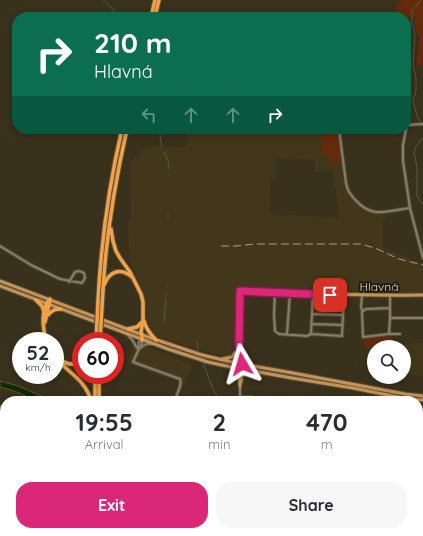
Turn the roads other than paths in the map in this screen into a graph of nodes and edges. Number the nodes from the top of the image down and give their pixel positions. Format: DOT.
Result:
graph roads {
  1 [pos="155,0"];
  2 [pos="159,0"];
  3 [pos="152,12"];
  4 [pos="156,12"];
  5 [pos="411,124"];
  6 [pos="423,124"];
  7 [pos="121,134"];
  8 [pos="126,134"];
  9 [pos="340,134"];
  10 [pos="405,134"];
  11 [pos="410,208"];
  12 [pos="110,224"];
  13 [pos="0,246"];
  14 [pos="423,258"];
  15 [pos="133,278"];
  16 [pos="0,281"];
  17 [pos="69,282"];
  18 [pos="0,286"];
  19 [pos="103,290"];
  20 [pos="275,292"];
  21 [pos="290,293"];
  22 [pos="313,294"];
  23 [pos="344,295"];
  24 [pos="362,295"];
  25 [pos="423,295"];
  26 [pos="390,296"];
  27 [pos="50,299"];
  28 [pos="36,300"];
  29 [pos="48,304"];
  30 [pos="312,304"];
  31 [pos="343,306"];
  32 [pos="390,308"];
  33 [pos="61,309"];
  34 [pos="362,309"];
  35 [pos="44,312"];
  36 [pos="312,314"];
  37 [pos="343,315"];
  38 [pos="46,317"];
  39 [pos="390,318"];
  40 [pos="423,318"];
  41 [pos="143,320"];
  42 [pos="312,324"];
  43 [pos="342,325"];
  44 [pos="145,327"];
  45 [pos="128,329"];
  46 [pos="44,332"];
  47 [pos="46,332"];
  48 [pos="96,332"];
  49 [pos="101,332"];
  50 [pos="126,334"];
  51 [pos="287,334"];
  52 [pos="311,334"];
  53 [pos="390,334"];
  54 [pos="400,334"];
  55 [pos="142,338"];
  56 [pos="156,340"];
  57 [pos="152,344"];
  58 [pos="239,347"];
  59 [pos="140,348"];
  60 [pos="138,351"];
  61 [pos="241,353"];
  62 [pos="218,359"];
  63 [pos="240,364"];
  64 [pos="64,366"];
  65 [pos="251,366"];
  66 [pos="231,367"];
  67 [pos="240,369"];
  68 [pos="254,371"];
  69 [pos="240,377"];
  70 [pos="95,384"];
  71 [pos="99,384"];
  72 [pos="240,386"];
  73 [pos="90,396"];
  74 [pos="95,396"];
  75 [pos="99,396"];
  76 [pos="176,396"];
  77 [pos="240,396"];
  78 [pos="393,396"];
  79 [pos="423,396"];
  1 -- 3 [label="highway"];
  2 -- 4 [label="highway"];
  5 -- 6 [label="street"];
  7 -- 48 [label="highway, bridge"];
  8 -- 12 [label="highway"];
  9 -- 11 [label="street"];
  10 -- 11 [label="street"];
  11 -- 14 [label="street"];
  12 -- 15 [label="highway"];
  12 -- 19 [label="highway"];
  13 -- 17 [label="street"];
  15 -- 19 [label="highway"];
  15 -- 41 [label="highway"];
  16 -- 27 [label="main road"];
  17 -- 17 [label="street"];
  18 -- 28 [label="main road"];
  19 -- 49 [label="highway, bridge"];
  20 -- 21 [label="main road, Hlavná"];
  20 -- 51 [label="street"];
  20 -- 58 [label="main road, Hlavná"];
  21 -- 22 [label="main road, Hlavná"];
  21 -- 51 [label="street"];
  22 -- 23 [label="main road, Hlavná"];
  22 -- 30 [label="street"];
  23 -- 24 [label="main road, Hlavná"];
  23 -- 31 [label="street"];
  24 -- 26 [label="main road, Hlavná"];
  24 -- 34 [label="street"];
  25 -- 26 [label="main road, Hlavná"];
  26 -- 32 [label="street"];
  27 -- 29 [label="highway"];
  27 -- 45 [label="main road"];
  28 -- 29 [label="main road"];
  28 -- 35 [label="highway"];
  29 -- 33 [label="main road"];
  29 -- 35 [label="highway"];
  29 -- 38 [label="highway"];
  30 -- 31 [label="street"];
  30 -- 36 [label="street"];
  31 -- 37 [label="street"];
  32 -- 34 [label="street"];
  32 -- 39 [label="street"];
  33 -- 38 [label="highway"];
  33 -- 50 [label="main road"];
  34 -- 53 [label="street"];
  35 -- 46 [label="highway"];
  36 -- 37 [label="street"];
  36 -- 42 [label="street"];
  37 -- 43 [label="street"];
  38 -- 47 [label="highway"];
  39 -- 40 [label="street"];
  39 -- 53 [label="street"];
  41 -- 44 [label="highway"];
  41 -- 45 [label="highway"];
  41 -- 55 [label="highway"];
  42 -- 43 [label="street"];
  42 -- 52 [label="street"];
  43 -- 52 [label="street"];
  44 -- 55 [label="highway"];
  44 -- 56 [label="highway"];
  45 -- 55 [label="main road"];
  50 -- 55 [label="main road"];
  50 -- 60 [label="street"];
  51 -- 52 [label="street"];
  53 -- 54 [label="street"];
  55 -- 56 [label="main road"];
  55 -- 57 [label="main road"];
  55 -- 59 [label="street"];
  55 -- 60 [label="street"];
  56 -- 62 [label="main road"];
  57 -- 59 [label="street"];
  57 -- 66 [label="main road"];
  58 -- 61 [label="main road"];
  58 -- 62 [label="main road"];
  58 -- 63 [label="main road"];
  59 -- 60 [label="street"];
  60 -- 76 [label="street"];
  61 -- 63 [label="main road"];
  61 -- 65 [label="main road"];
  62 -- 63 [label="main road"];
  63 -- 65 [label="main road"];
  63 -- 67 [label="main road"];
  64 -- 73 [label="highway"];
  65 -- 79 [label="main road"];
  66 -- 67 [label="main road"];
  66 -- 69 [label="main road"];
  67 -- 68 [label="main road"];
  67 -- 69 [label="main road"];
  68 -- 69 [label="main road"];
  68 -- 78 [label="main road"];
  69 -- 72 [label="main road"];
  70 -- 74 [label="highway"];
  71 -- 75 [label="highway"];
  72 -- 77 [label="street"];
}
